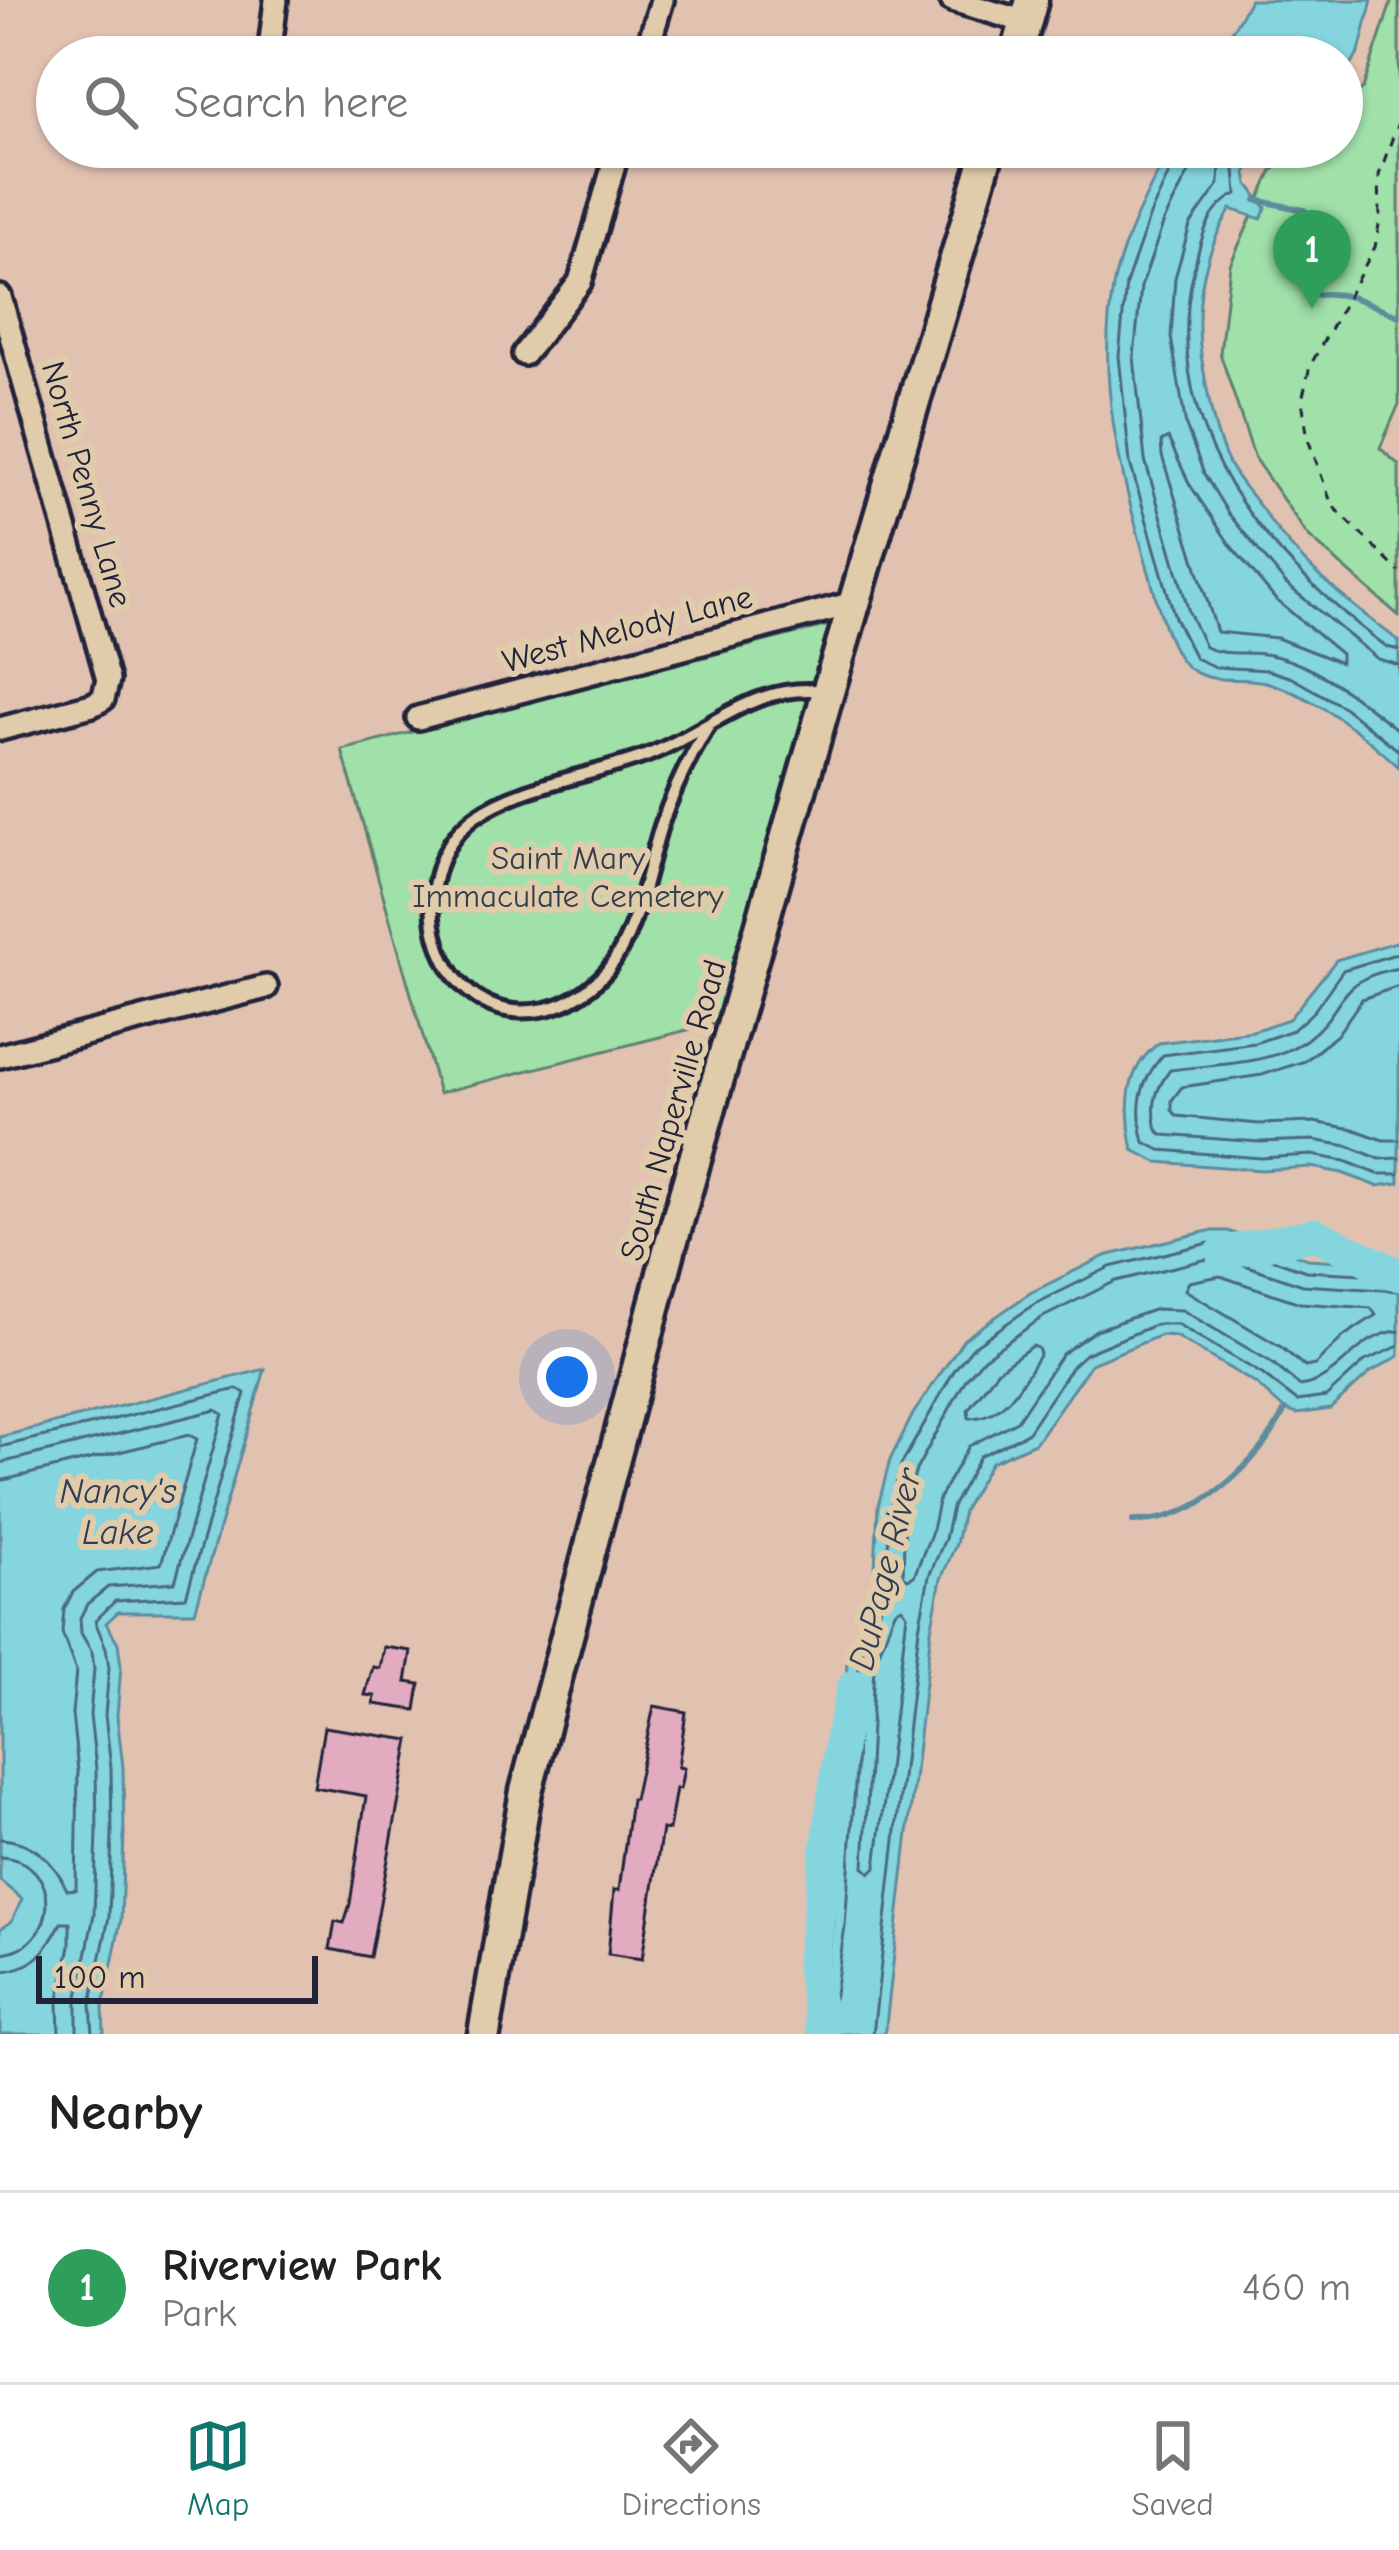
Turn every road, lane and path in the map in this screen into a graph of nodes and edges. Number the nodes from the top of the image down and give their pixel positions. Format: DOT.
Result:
graph roads {
  1 [pos="276,0"];
  2 [pos="662,0"];
  3 [pos="952,0"];
  4 [pos="1029,11"];
  5 [pos="272,36"];
  6 [pos="651,36"];
  7 [pos="1399,120"];
  8 [pos="613,168"];
  9 [pos="983,168"];
  10 [pos="0,297"];
  11 [pos="524,354"];
  12 [pos="1399,572"];
  13 [pos="854,603"];
  14 [pos="828,692"];
  15 [pos="418,718"];
  16 [pos="708,727"];
  17 [pos="0,729"];
  18 [pos="266,986"];
  19 [pos="0,1056"];
  20 [pos="484,2034"];
  1 -- 5 [label="street"];
  2 -- 6 [label="street"];
  3 -- 4 [label="street"];
  7 -- 12 [label="path"];
  8 -- 11 [label="street"];
  9 -- 13 [label="main road, South Naperville Road"];
  10 -- 17 [label="street, North Penny Lane"];
  13 -- 14 [label="main road, South Naperville Road"];
  13 -- 15 [label="street, West Melody Lane"];
  14 -- 16 [label="lane"];
  14 -- 20 [label="main road, South Naperville Road"];
  16 -- 16 [label="lane"];
  18 -- 19 [label="street"];
}
